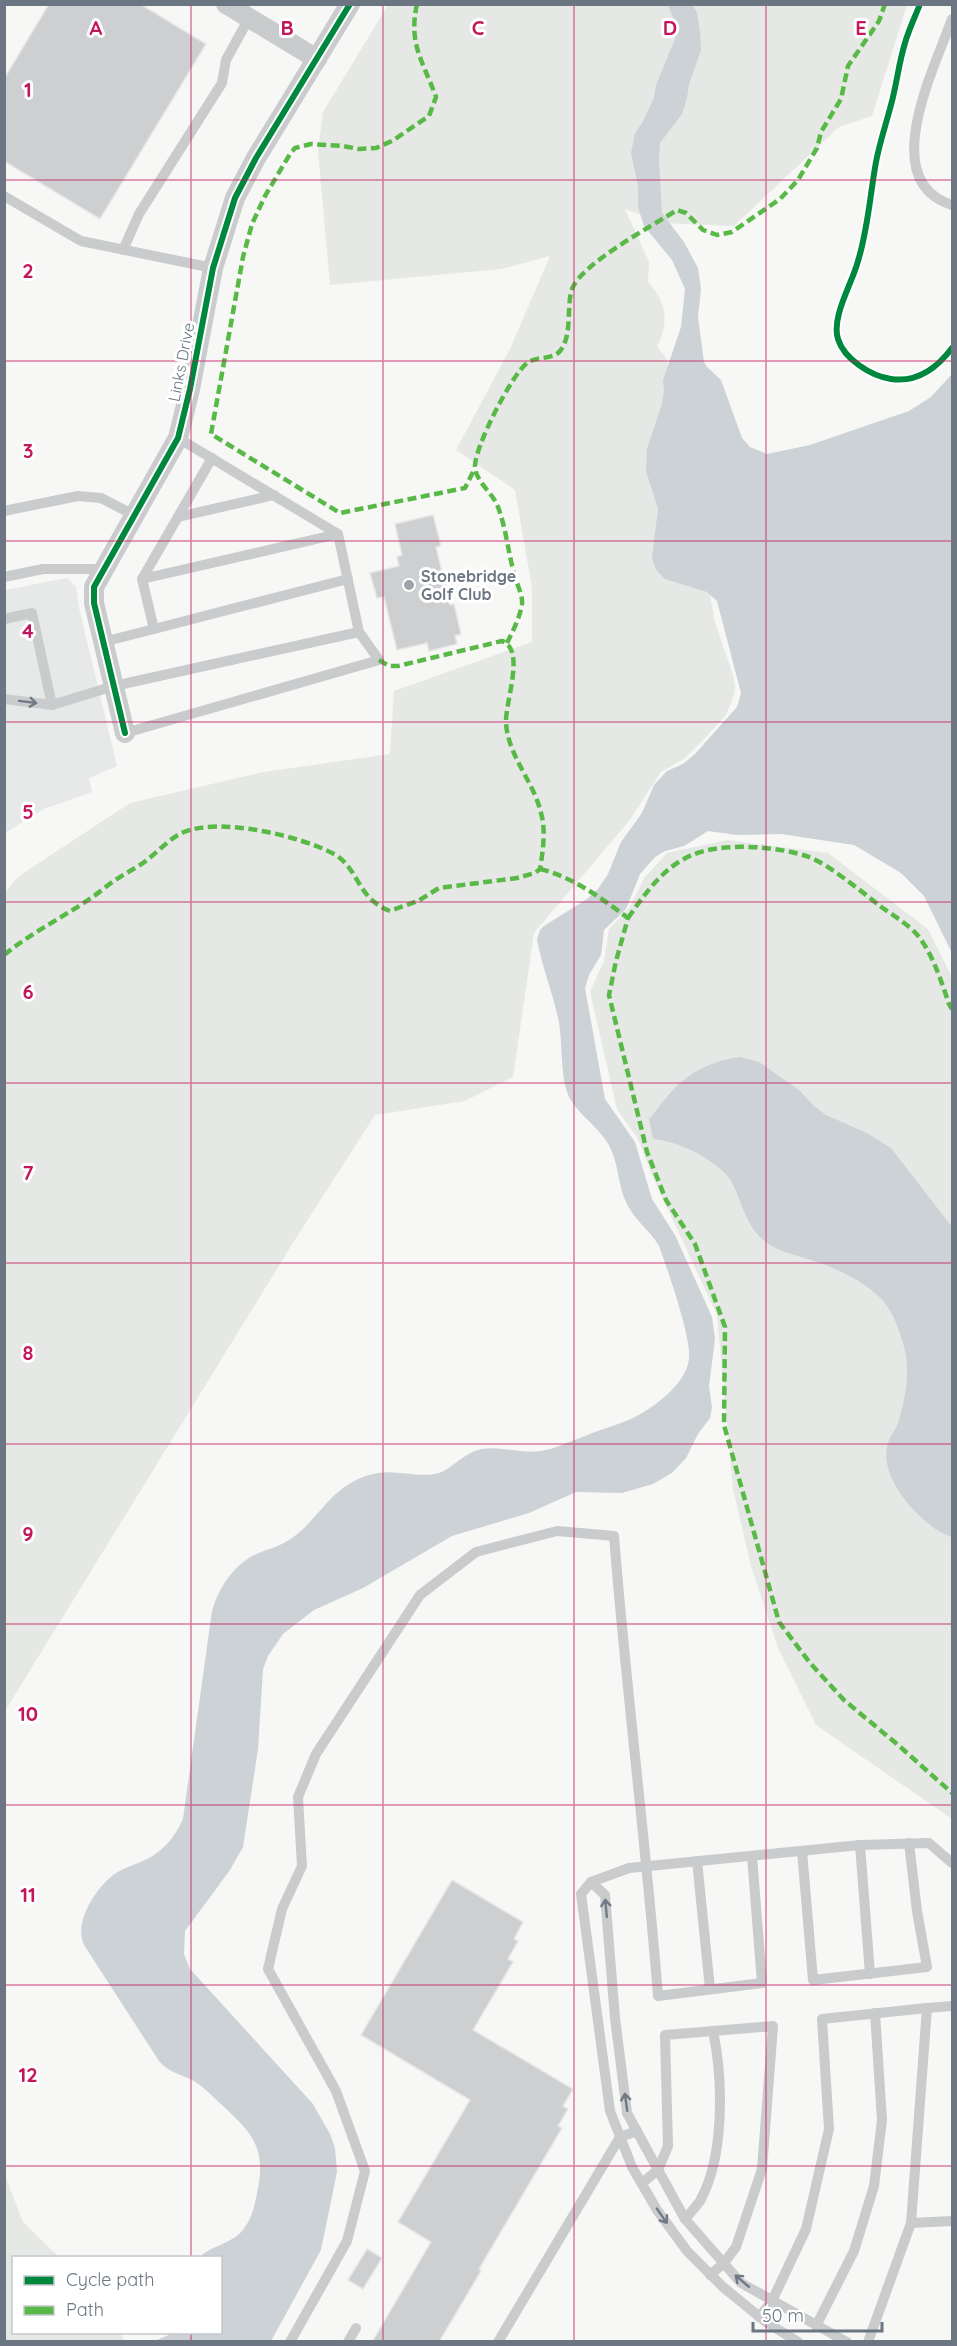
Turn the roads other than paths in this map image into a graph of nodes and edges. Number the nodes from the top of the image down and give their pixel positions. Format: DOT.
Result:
graph roads {
  1 [pos="226,4"];
  2 [pos="350,4"];
  3 [pos="249,18"];
  4 [pos="952,19"];
  5 [pos="317,59"];
  6 [pos="4,196"];
  7 [pos="952,205"];
  8 [pos="123,250"];
  9 [pos="213,268"];
  10 [pos="178,438"];
  11 [pos="212,458"];
  12 [pos="274,495"];
  13 [pos="4,511"];
  14 [pos="134,515"];
  15 [pos="178,517"];
  16 [pos="338,534"];
  17 [pos="102,569"];
  18 [pos="4,577"];
  19 [pos="141,579"];
  20 [pos="348,579"];
  21 [pos="4,619"];
  22 [pos="154,628"];
  23 [pos="359,632"];
  24 [pos="103,642"];
  25 [pos="114,686"];
  26 [pos="4,699"];
  27 [pos="52,705"];
  28 [pos="125,733"];
  29 [pos="909,1843"];
  30 [pos="860,1845"];
  31 [pos="802,1851"];
  32 [pos="752,1856"];
  33 [pos="697,1861"];
  34 [pos="952,1863"];
  35 [pos="648,1866"];
  36 [pos="591,1882"];
  37 [pos="870,1974"];
  38 [pos="710,1989"];
  39 [pos="952,2006"];
  40 [pos="927,2008"];
  41 [pos="875,2013"];
  42 [pos="713,2031"];
  43 [pos="637,2131"];
  44 [pos="620,2137"];
  45 [pos="658,2170"];
  46 [pos="642,2183"];
  47 [pos="685,2219"];
  48 [pos="952,2221"];
  49 [pos="911,2223"];
  50 [pos="724,2263"];
  51 [pos="710,2275"];
  52 [pos="772,2301"];
  53 [pos="759,2316"];
  54 [pos="816,2326"];
  55 [pos="356,2328"];
  56 [pos="290,2342"];
  57 [pos="348,2342"];
  58 [pos="498,2342"];
  59 [pos="798,2342"];
  60 [pos="847,2342"];
  61 [pos="868,2342"];
  1 -- 3 [label="street"];
  2 -- 5 [label="street, Links Drive"];
  3 -- 5 [label="street"];
  3 -- 8 [label="lane"];
  4 -- 7 [label="lane"];
  5 -- 9 [label="street, Links Drive"];
  6 -- 8 [label="lane"];
  8 -- 9 [label="lane"];
  9 -- 10 [label="street, Links Drive"];
  10 -- 11 [label="lane"];
  10 -- 14 [label="street, Links Drive"];
  11 -- 12 [label="lane"];
  11 -- 15 [label="lane"];
  12 -- 15 [label="lane"];
  12 -- 16 [label="lane"];
  13 -- 14 [label="lane"];
  14 -- 17 [label="street, Links Drive"];
  15 -- 19 [label="lane"];
  16 -- 19 [label="lane"];
  16 -- 20 [label="lane"];
  17 -- 18 [label="lane"];
  17 -- 24 [label="street, Links Drive"];
  19 -- 22 [label="lane"];
  20 -- 22 [label="lane"];
  20 -- 23 [label="lane"];
  21 -- 27 [label="lane"];
  22 -- 24 [label="lane"];
  23 -- 25 [label="lane"];
  23 -- 28 [label="lane"];
  24 -- 25 [label="street, Links Drive"];
  25 -- 27 [label="lane"];
  25 -- 28 [label="street, Links Drive"];
  26 -- 27 [label="lane, one-way"];
  29 -- 30 [label="lane"];
  29 -- 34 [label="lane"];
  29 -- 37 [label="lane"];
  30 -- 31 [label="lane"];
  30 -- 37 [label="lane"];
  31 -- 32 [label="lane"];
  31 -- 37 [label="lane"];
  32 -- 33 [label="lane"];
  32 -- 38 [label="lane"];
  33 -- 35 [label="lane"];
  33 -- 38 [label="lane"];
  35 -- 36 [label="lane"];
  35 -- 38 [label="lane"];
  35 -- 56 [label="lane"];
  43 -- 36 [label="lane, one-way"];
  36 -- 44 [label="lane"];
  39 -- 40 [label="lane"];
  40 -- 41 [label="lane"];
  40 -- 49 [label="lane"];
  41 -- 52 [label="lane"];
  41 -- 54 [label="lane"];
  42 -- 45 [label="lane"];
  42 -- 47 [label="lane"];
  42 -- 50 [label="lane"];
  43 -- 44 [label="lane"];
  43 -- 45 [label="lane"];
  44 -- 46 [label="lane"];
  44 -- 58 [label="lane"];
  45 -- 46 [label="lane"];
  45 -- 47 [label="lane"];
  46 -- 51 [label="lane, one-way"];
  47 -- 50 [label="lane"];
  48 -- 49 [label="lane"];
  49 -- 61 [label="lane"];
  50 -- 51 [label="lane"];
  52 -- 50 [label="lane, one-way"];
  51 -- 53 [label="lane"];
  52 -- 53 [label="lane"];
  52 -- 54 [label="lane"];
  53 -- 59 [label="lane"];
  54 -- 60 [label="lane"];
  55 -- 57 [label="lane"];
}
